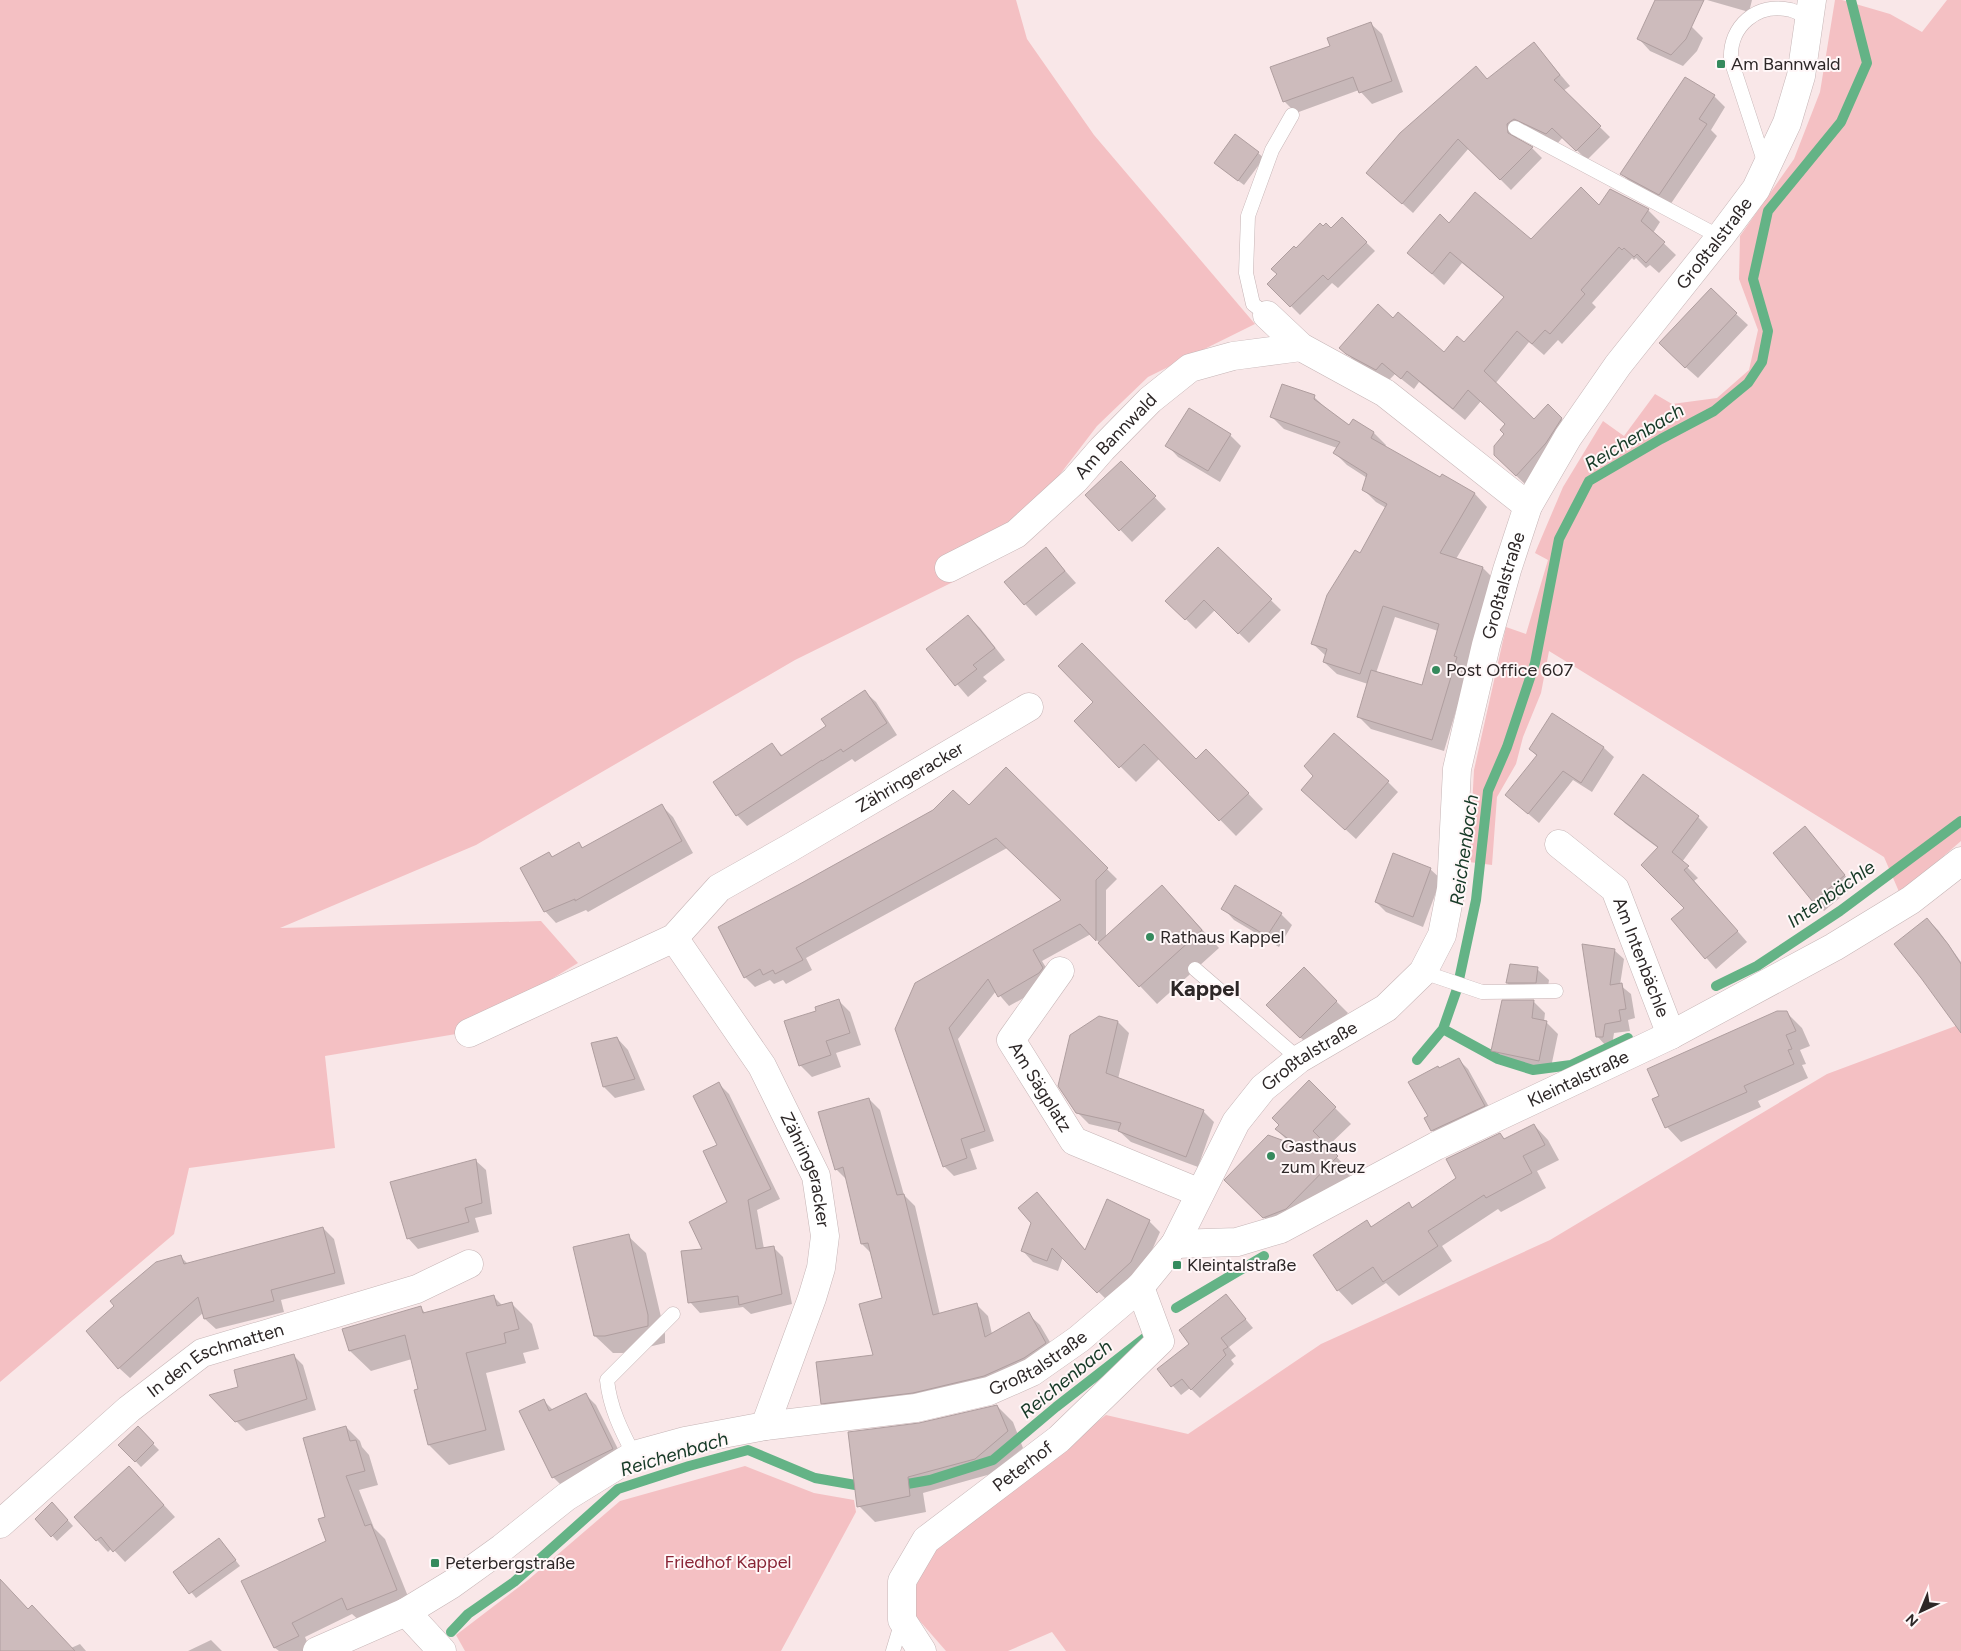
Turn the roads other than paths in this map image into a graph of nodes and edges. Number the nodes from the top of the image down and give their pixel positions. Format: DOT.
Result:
graph roads {
  1 [pos="1811,9"];
  2 [pos="1292,115"];
  3 [pos="1515,128"];
  4 [pos="1766,168"];
  5 [pos="1720,237"];
  6 [pos="1267,315"];
  7 [pos="1301,347"];
  8 [pos="1528,506"];
  9 [pos="949,568"];
  10 [pos="1029,707"];
  11 [pos="1560,844"];
  12 [pos="1961,861"];
  13 [pos="674,938"];
  14 [pos="1195,969"];
  15 [pos="1060,971"];
  16 [pos="1423,972"];
  17 [pos="1556,991"];
  18 [pos="469,1033"];
  19 [pos="1671,1035"];
  20 [pos="1299,1060"];
  21 [pos="1200,1194"];
  22 [pos="1175,1244"];
  23 [pos="470,1264"];
  24 [pos="1146,1307"];
  25 [pos="673,1314"];
  26 [pos="765,1426"];
  27 [pos="634,1455"];
  28 [pos="0,1524"];
  29 [pos="406,1612"];
  30 [pos="902,1620"];
  31 [pos="435,1643"];
  32 [pos="317,1651"];
  33 [pos="892,1651"];
  34 [pos="922,1651"];
  1 -- 4 [label="street, Großtalstraße"];
  1 -- 4 [label="lane"];
  2 -- 6 [label="lane"];
  3 -- 5 [label="lane"];
  4 -- 5 [label="street, Großtalstraße"];
  5 -- 8 [label="street, Großtalstraße"];
  6 -- 7 [label="street"];
  7 -- 8 [label="street"];
  7 -- 9 [label="street, Am Bannwald"];
  8 -- 16 [label="street, Großtalstraße"];
  10 -- 13 [label="street, Zähringeracker"];
  11 -- 19 [label="street, Am Intenbächle"];
  12 -- 19 [label="street, Kleintalstraße"];
  13 -- 18 [label="street, Zähringeracker"];
  13 -- 26 [label="street, Zähringeracker"];
  14 -- 20 [label="lane"];
  15 -- 21 [label="street, Am Sägplatz"];
  16 -- 17 [label="lane"];
  16 -- 20 [label="street, Großtalstraße"];
  19 -- 22 [label="street, Kleintalstraße"];
  20 -- 21 [label="street, Großtalstraße"];
  21 -- 22 [label="street, Großtalstraße"];
  22 -- 24 [label="street, Großtalstraße"];
  23 -- 28 [label="street, In den Eschmatten"];
  24 -- 26 [label="street, Großtalstraße"];
  24 -- 30 [label="street, Peterhof"];
  25 -- 27 [label="lane"];
  26 -- 27 [label="street, Großtalstraße"];
  27 -- 29 [label="street, Großtalstraße"];
  29 -- 31 [label="street"];
  29 -- 32 [label="street, Großtalstraße"];
  30 -- 33 [label="lane"];
  30 -- 34 [label="street"];
}
